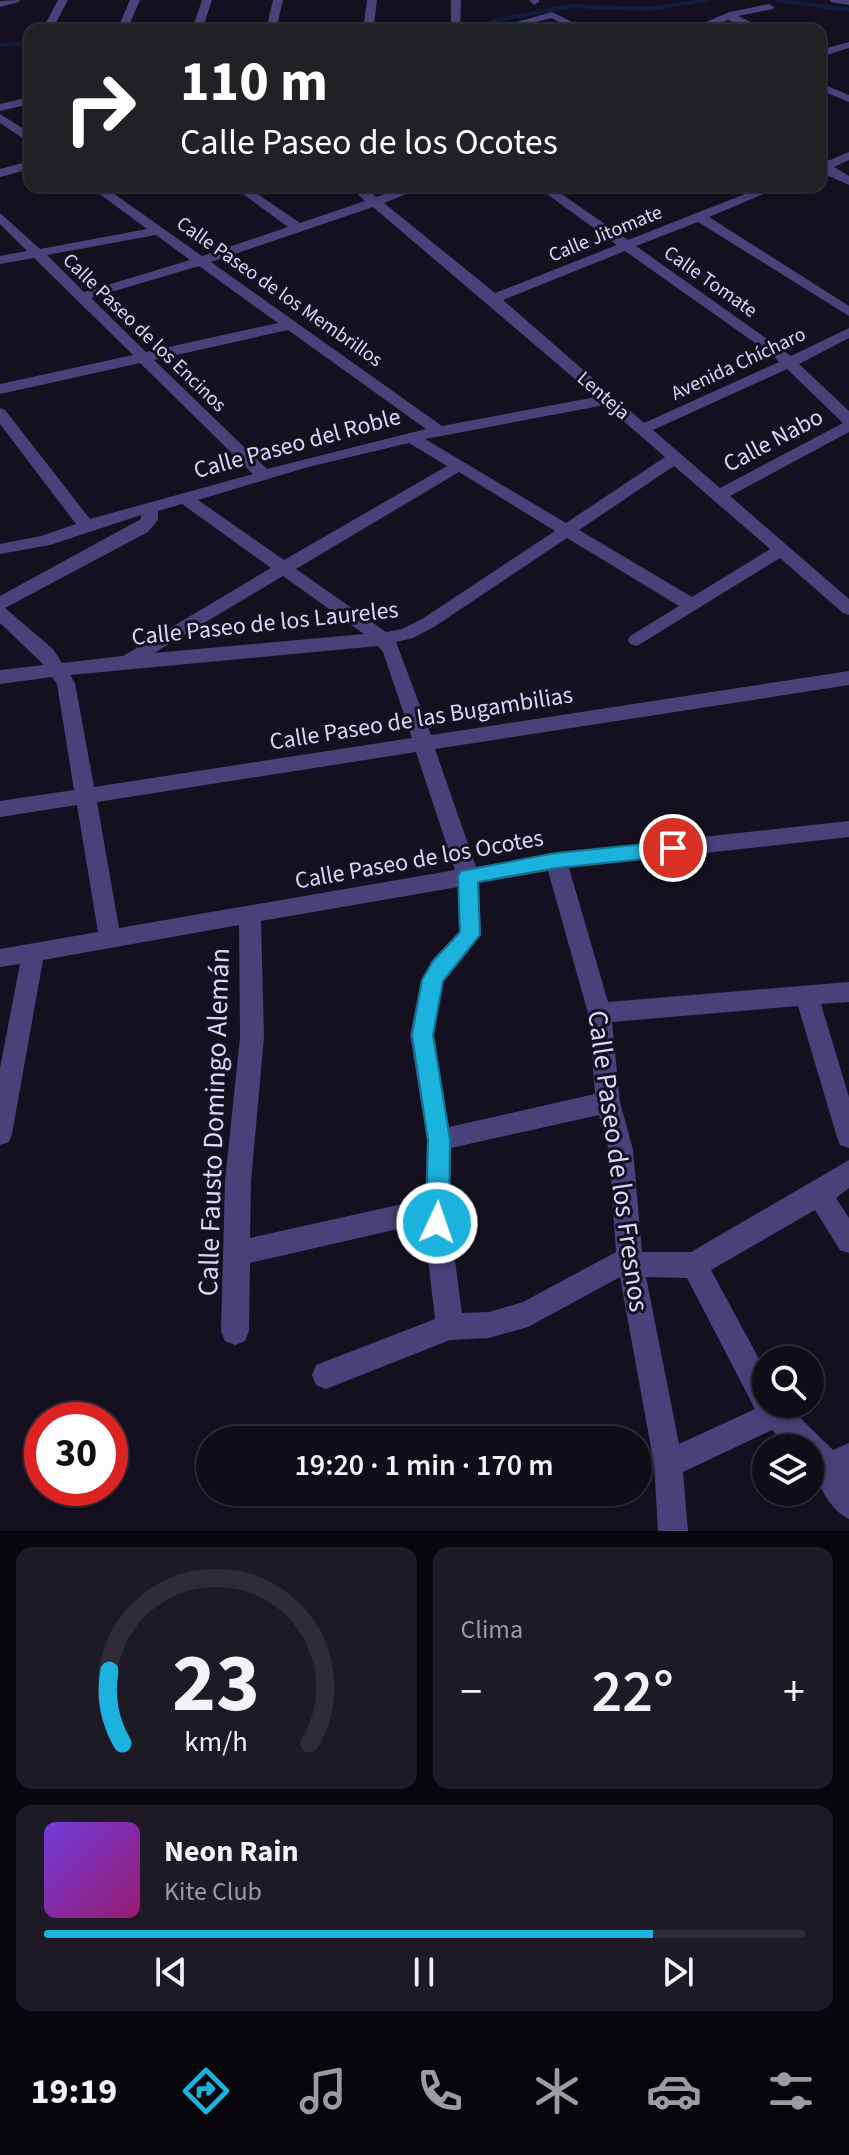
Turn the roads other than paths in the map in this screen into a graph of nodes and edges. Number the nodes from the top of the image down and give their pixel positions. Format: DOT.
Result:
graph roads {
  1 [pos="14,0"];
  2 [pos="63,0"];
  3 [pos="135,0"];
  4 [pos="207,0"];
  5 [pos="278,0"];
  6 [pos="372,0"];
  7 [pos="456,0"];
  8 [pos="835,0"];
  9 [pos="849,2"];
  10 [pos="0,4"];
  11 [pos="769,7"];
  12 [pos="728,16"];
  13 [pos="50,24"];
  14 [pos="125,24"];
  15 [pos="199,24"];
  16 [pos="272,24"];
  17 [pos="369,24"];
  18 [pos="456,24"];
  19 [pos="517,24"];
  20 [pos="571,24"];
  21 [pos="707,24"];
  22 [pos="747,24"];
  23 [pos="849,45"];
  24 [pos="836,49"];
  25 [pos="826,52"];
  26 [pos="849,56"];
  27 [pos="826,89"];
  28 [pos="849,99"];
  29 [pos="24,102"];
  30 [pos="0,108"];
  31 [pos="0,118"];
  32 [pos="24,135"];
  33 [pos="849,156"];
  34 [pos="826,165"];
  35 [pos="24,167"];
  36 [pos="826,168"];
  37 [pos="0,173"];
  38 [pos="849,181"];
  39 [pos="110,192"];
  40 [pos="247,192"];
  41 [pos="362,192"];
  42 [pos="403,192"];
  43 [pos="550,192"];
  44 [pos="761,192"];
  45 [pos="374,202"];
  46 [pos="0,217"];
  47 [pos="699,217"];
  48 [pos="297,227"];
  49 [pos="158,231"];
  50 [pos="625,246"];
  51 [pos="35,253"];
  52 [pos="0,260"];
  53 [pos="201,261"];
  54 [pos="81,297"];
  55 [pos="493,299"];
  56 [pos="849,312"];
  57 [pos="290,325"];
  58 [pos="849,332"];
  59 [pos="144,358"];
  60 [pos="791,362"];
  61 [pos="0,389"];
  62 [pos="610,399"];
  63 [pos="0,413"];
  64 [pos="849,423"];
  65 [pos="643,429"];
  66 [pos="439,431"];
  67 [pos="411,437"];
  68 [pos="675,458"];
  69 [pos="458,466"];
  70 [pos="263,475"];
  71 [pos="718,496"];
  72 [pos="186,499"];
  73 [pos="149,509"];
  74 [pos="86,525"];
  75 [pos="569,531"];
  76 [pos="0,549"];
  77 [pos="781,550"];
  78 [pos="282,569"];
  79 [pos="0,604"];
  80 [pos="693,606"];
  81 [pos="849,609"];
  82 [pos="0,613"];
  83 [pos="383,639"];
  84 [pos="637,640"];
  85 [pos="124,662"];
  86 [pos="58,669"];
  87 [pos="0,677"];
  88 [pos="849,678"];
  89 [pos="426,745"];
  90 [pos="83,793"];
  91 [pos="0,809"];
  92 [pos="849,829"];
  93 [pos="556,861"];
  94 [pos="468,876"];
  95 [pos="250,915"];
  96 [pos="110,940"];
  97 [pos="33,952"];
  98 [pos="0,958"];
  99 [pos="849,992"];
  100 [pos="807,997"];
  101 [pos="600,1013"];
  102 [pos="608,1102"];
  103 [pos="0,1134"];
  104 [pos="849,1137"];
  105 [pos="439,1140"];
  106 [pos="849,1172"];
  107 [pos="819,1193"];
  108 [pos="438,1208"];
  109 [pos="849,1241"];
  110 [pos="236,1254"];
  111 [pos="630,1261"];
  112 [pos="694,1265"];
  113 [pos="450,1327"];
  114 [pos="235,1331"];
  115 [pos="752,1373"];
  116 [pos="326,1375"];
  117 [pos="752,1416"];
  118 [pos="782,1418"];
  119 [pos="838,1463"];
  120 [pos="668,1464"];
  121 [pos="849,1504"];
  122 [pos="673,1531"];
  1 -- 10 [label="street"];
  2 -- 13 [label="street"];
  3 -- 14 [label="street"];
  4 -- 15 [label="street"];
  5 -- 16 [label="street"];
  6 -- 17 [label="street"];
  7 -- 18 [label="street"];
  8 -- 9 [label="street"];
  11 -- 12 [label="street"];
  12 -- 21 [label="street"];
  12 -- 22 [label="street"];
  19 -- 20 [label="street"];
  23 -- 24 [label="street"];
  24 -- 25 [label="street"];
  24 -- 26 [label="street"];
  27 -- 28 [label="street"];
  29 -- 30 [label="street"];
  31 -- 32 [label="street"];
  33 -- 34 [label="street"];
  35 -- 37 [label="street"];
  36 -- 38 [label="street"];
  39 -- 49 [label="street, Calle Paseo de los Membrillos"];
  40 -- 48 [label="street"];
  41 -- 45 [label="street, Lenteja"];
  42 -- 45 [label="street"];
  43 -- 50 [label="street, Calle Tomate"];
  44 -- 47 [label="street, Calle Jitomate"];
  45 -- 48 [label="street"];
  45 -- 55 [label="street, Lenteja"];
  46 -- 51 [label="street, Calle Paseo de los Encinos"];
  47 -- 50 [label="street, Calle Jitomate"];
  47 -- 56 [label="street"];
  48 -- 53 [label="street"];
  49 -- 51 [label="street"];
  49 -- 53 [label="street, Calle Paseo de los Membrillos"];
  50 -- 55 [label="street, Calle Jitomate"];
  50 -- 60 [label="street, Calle Tomate"];
  51 -- 52 [label="street"];
  51 -- 54 [label="street, Calle Paseo de los Encinos"];
  53 -- 54 [label="street"];
  53 -- 57 [label="street, Calle Paseo de los Membrillos"];
  54 -- 59 [label="street, Calle Paseo de los Encinos"];
  55 -- 62 [label="street, Lenteja"];
  57 -- 59 [label="street"];
  57 -- 66 [label="street, Calle Paseo de los Membrillos"];
  58 -- 60 [label="street, Avenida Chícharo"];
  59 -- 61 [label="street"];
  59 -- 70 [label="street, Calle Paseo de los Encinos"];
  60 -- 64 [label="street, Calle Tomate"];
  60 -- 65 [label="street, Avenida Chícharo"];
  62 -- 65 [label="street, Lenteja"];
  62 -- 66 [label="street, Calle Paseo del Roble"];
  63 -- 74 [label="street"];
  64 -- 71 [label="street, Calle Nabo"];
  65 -- 68 [label="street, Lenteja"];
  66 -- 67 [label="street, Calle Paseo del Roble"];
  67 -- 69 [label="street"];
  67 -- 70 [label="street, Calle Paseo del Roble"];
  68 -- 71 [label="street, Lenteja"];
  68 -- 75 [label="street, Calle Paseo de los Laureles"];
  69 -- 75 [label="street"];
  69 -- 78 [label="street"];
  70 -- 72 [label="street, Calle Paseo del Roble"];
  71 -- 77 [label="street, Lenteja"];
  72 -- 73 [label="street, Calle Paseo del Roble"];
  72 -- 78 [label="street"];
  73 -- 74 [label="street, Calle Paseo del Roble"];
  73 -- 79 [label="street"];
  74 -- 76 [label="street, Calle Paseo del Roble"];
  75 -- 80 [label="street"];
  75 -- 83 [label="street, Calle Paseo de los Laureles"];
  77 -- 80 [label="street"];
  77 -- 81 [label="street, Lenteja"];
  78 -- 83 [label="street"];
  78 -- 85 [label="street"];
  80 -- 84 [label="street"];
  82 -- 86 [label="street"];
  83 -- 85 [label="street, Calle Paseo de los Laureles"];
  83 -- 89 [label="street"];
  85 -- 86 [label="street, Calle Paseo de los Laureles"];
  86 -- 87 [label="street, Calle Paseo de los Laureles"];
  86 -- 90 [label="street"];
  88 -- 89 [label="street, Calle Paseo de las Bugambilias"];
  89 -- 90 [label="street, Calle Paseo de las Bugambilias"];
  89 -- 94 [label="street"];
  90 -- 91 [label="street, Calle Paseo de las Bugambilias"];
  90 -- 96 [label="street"];
  92 -- 93 [label="street, Calle Paseo de los Ocotes"];
  93 -- 94 [label="street, Calle Paseo de los Ocotes"];
  93 -- 101 [label="street, Calle Paseo de los Fresnos"];
  94 -- 95 [label="street, Calle Paseo de los Ocotes"];
  94 -- 105 [label="street"];
  95 -- 96 [label="street, Calle Paseo de los Ocotes"];
  95 -- 110 [label="street, Calle Fausto Domingo Alemán"];
  96 -- 97 [label="street, Calle Paseo de los Ocotes"];
  97 -- 98 [label="street, Calle Paseo de los Ocotes"];
  97 -- 103 [label="street"];
  99 -- 100 [label="street"];
  100 -- 101 [label="street"];
  100 -- 104 [label="street"];
  101 -- 102 [label="street, Calle Paseo de los Fresnos"];
  102 -- 105 [label="street"];
  102 -- 111 [label="street, Calle Paseo de los Fresnos"];
  105 -- 108 [label="street"];
  106 -- 107 [label="street"];
  107 -- 109 [label="street"];
  107 -- 112 [label="street"];
  108 -- 110 [label="street"];
  108 -- 113 [label="street"];
  110 -- 114 [label="street, Calle Fausto Domingo Alemán"];
  111 -- 112 [label="street"];
  111 -- 113 [label="street"];
  111 -- 120 [label="street, Calle Paseo de los Fresnos"];
  112 -- 115 [label="street"];
  113 -- 116 [label="street"];
  117 -- 120 [label="street"];
  118 -- 119 [label="street"];
  119 -- 121 [label="street"];
  120 -- 122 [label="street, Calle Paseo de los Fresnos"];
}
